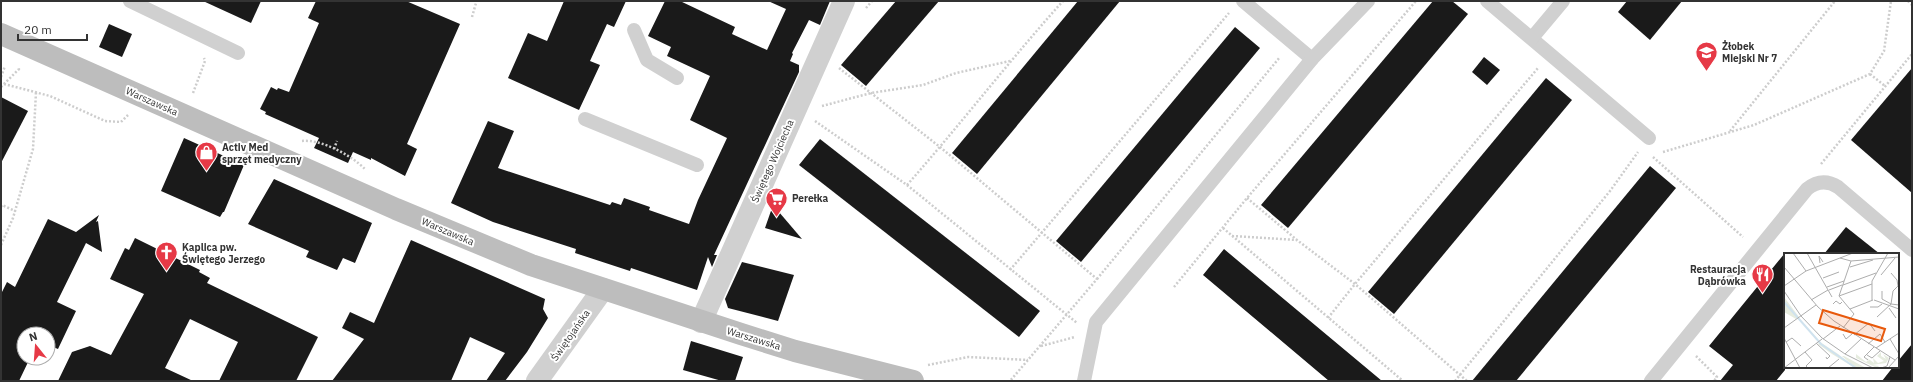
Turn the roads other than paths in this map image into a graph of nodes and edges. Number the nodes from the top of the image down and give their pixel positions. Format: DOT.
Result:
graph roads {
  1 [pos="130,1"];
  2 [pos="844,1"];
  3 [pos="1368,1"];
  4 [pos="1487,1"];
  5 [pos="1563,1"];
  6 [pos="1239,4"];
  7 [pos="634,30"];
  8 [pos="1,34"];
  9 [pos="1532,38"];
  10 [pos="238,53"];
  11 [pos="1312,59"];
  12 [pos="677,78"];
  13 [pos="586,119"];
  14 [pos="1649,138"];
  15 [pos="697,165"];
  16 [pos="1912,250"];
  17 [pos="603,289"];
  18 [pos="701,322"];
  19 [pos="920,373"];
  20 [pos="1653,379"];
  21 [pos="538,381"];
  22 [pos="1084,381"];
  1 -- 10 [label="lane"];
  2 -- 18 [label="street, Świętego Wojciecha"];
  3 -- 11 [label="lane"];
  4 -- 9 [label="lane"];
  5 -- 9 [label="lane"];
  6 -- 11 [label="lane"];
  7 -- 12 [label="lane"];
  8 -- 17 [label="street, Warszawska"];
  9 -- 14 [label="lane"];
  11 -- 22 [label="lane"];
  13 -- 15 [label="lane"];
  16 -- 20 [label="lane"];
  17 -- 18 [label="street, Warszawska"];
  17 -- 21 [label="street, Świętojańska"];
  18 -- 19 [label="street, Warszawska"];
}
